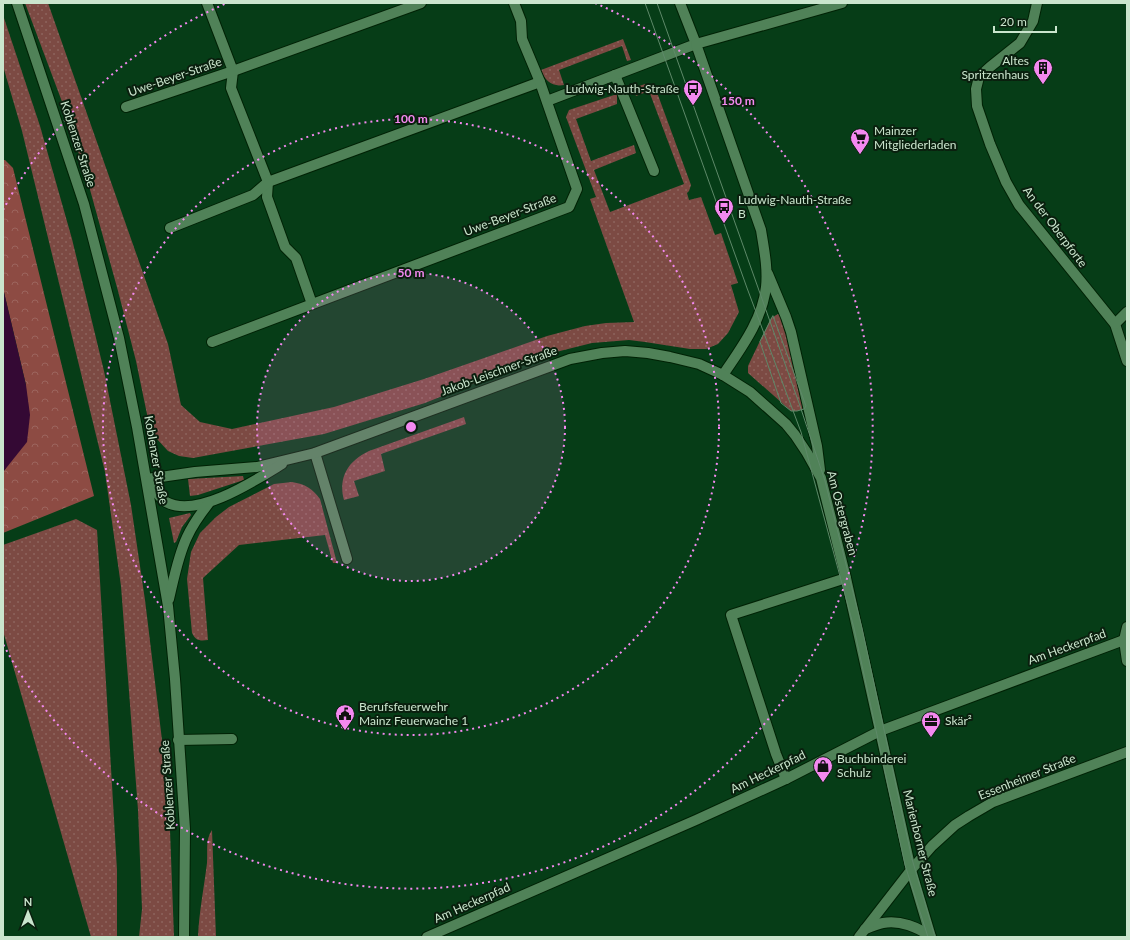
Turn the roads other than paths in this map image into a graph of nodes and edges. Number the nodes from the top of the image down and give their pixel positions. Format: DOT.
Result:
graph roads {
  1 [pos="17,3"];
  2 [pos="207,3"];
  3 [pos="421,3"];
  4 [pos="514,3"];
  5 [pos="680,3"];
  6 [pos="842,3"];
  7 [pos="1037,3"];
  8 [pos="696,44"];
  9 [pos="233,71"];
  10 [pos="615,75"];
  11 [pos="540,82"];
  12 [pos="547,101"];
  13 [pos="126,107"];
  14 [pos="654,171"];
  15 [pos="268,182"];
  16 [pos="170,228"];
  17 [pos="766,269"];
  18 [pos="312,304"];
  19 [pos="1127,312"];
  20 [pos="1115,324"];
  21 [pos="212,342"];
  22 [pos="1127,361"];
  23 [pos="724,375"];
  24 [pos="315,453"];
  25 [pos="289,460"];
  26 [pos="147,478"];
  27 [pos="821,478"];
  28 [pos="209,502"];
  29 [pos="347,559"];
  30 [pos="846,578"];
  31 [pos="168,606"];
  32 [pos="1127,627"];
  33 [pos="1124,640"];
  34 [pos="1127,661"];
  35 [pos="880,731"];
  36 [pos="232,739"];
  37 [pos="178,740"];
  38 [pos="1127,752"];
  39 [pos="786,779"];
  40 [pos="911,870"];
  41 [pos="862,933"];
  42 [pos="184,937"];
  43 [pos="427,937"];
  44 [pos="931,937"];
  1 -- 26 [label="street, Koblenzer Straße"];
  2 -- 9 [label="street, Uwe-Beyer-Straße"];
  3 -- 9 [label="street, Uwe-Beyer-Straße"];
  4 -- 11 [label="street, Uwe-Beyer-Straße"];
  5 -- 8 [label="street"];
  6 -- 8 [label="street"];
  7 -- 20 [label="street, An der Oberpforte"];
  8 -- 10 [label="street"];
  8 -- 17 [label="street"];
  9 -- 13 [label="street, Uwe-Beyer-Straße"];
  9 -- 15 [label="street, Uwe-Beyer-Straße"];
  10 -- 12 [label="street"];
  10 -- 14 [label="street"];
  11 -- 12 [label="street, Uwe-Beyer-Straße"];
  11 -- 15 [label="street"];
  12 -- 18 [label="street, Uwe-Beyer-Straße"];
  15 -- 16 [label="street"];
  15 -- 18 [label="street, Uwe-Beyer-Straße"];
  17 -- 23 [label="street"];
  17 -- 27 [label="street"];
  18 -- 21 [label="street, Uwe-Beyer-Straße"];
  19 -- 20 [label="street"];
  20 -- 22 [label="street, An der Oberpforte"];
  23 -- 24 [label="street, Jakob-Leischner-Straße"];
  23 -- 27 [label="street, Am Ostergraben"];
  24 -- 25 [label="street, Jakob-Leischner-Straße"];
  24 -- 29 [label="street"];
  25 -- 26 [label="street, Jakob-Leischner-Straße"];
  25 -- 28 [label="street, Jakob-Leischner-Straße"];
  26 -- 28 [label="street, Jakob-Leischner-Straße"];
  26 -- 31 [label="street, Koblenzer Straße"];
  27 -- 30 [label="street, Am Ostergraben"];
  28 -- 31 [label="street"];
  30 -- 35 [label="street, Am Ostergraben"];
  30 -- 39 [label="street"];
  31 -- 37 [label="street, Koblenzer Straße"];
  32 -- 33 [label="street"];
  33 -- 34 [label="street"];
  33 -- 35 [label="street, Am Heckerpfad"];
  35 -- 39 [label="street, Am Heckerpfad"];
  35 -- 40 [label="street, Marienborner Straße"];
  36 -- 37 [label="street"];
  37 -- 42 [label="street, Koblenzer Straße"];
  38 -- 40 [label="street, Essenheimer Straße"];
  39 -- 43 [label="street, Am Heckerpfad"];
  40 -- 41 [label="street, Essenheimer Straße"];
  40 -- 44 [label="street, Marienborner Straße"];
  41 -- 44 [label="street, Essenheimer Straße"];
}
